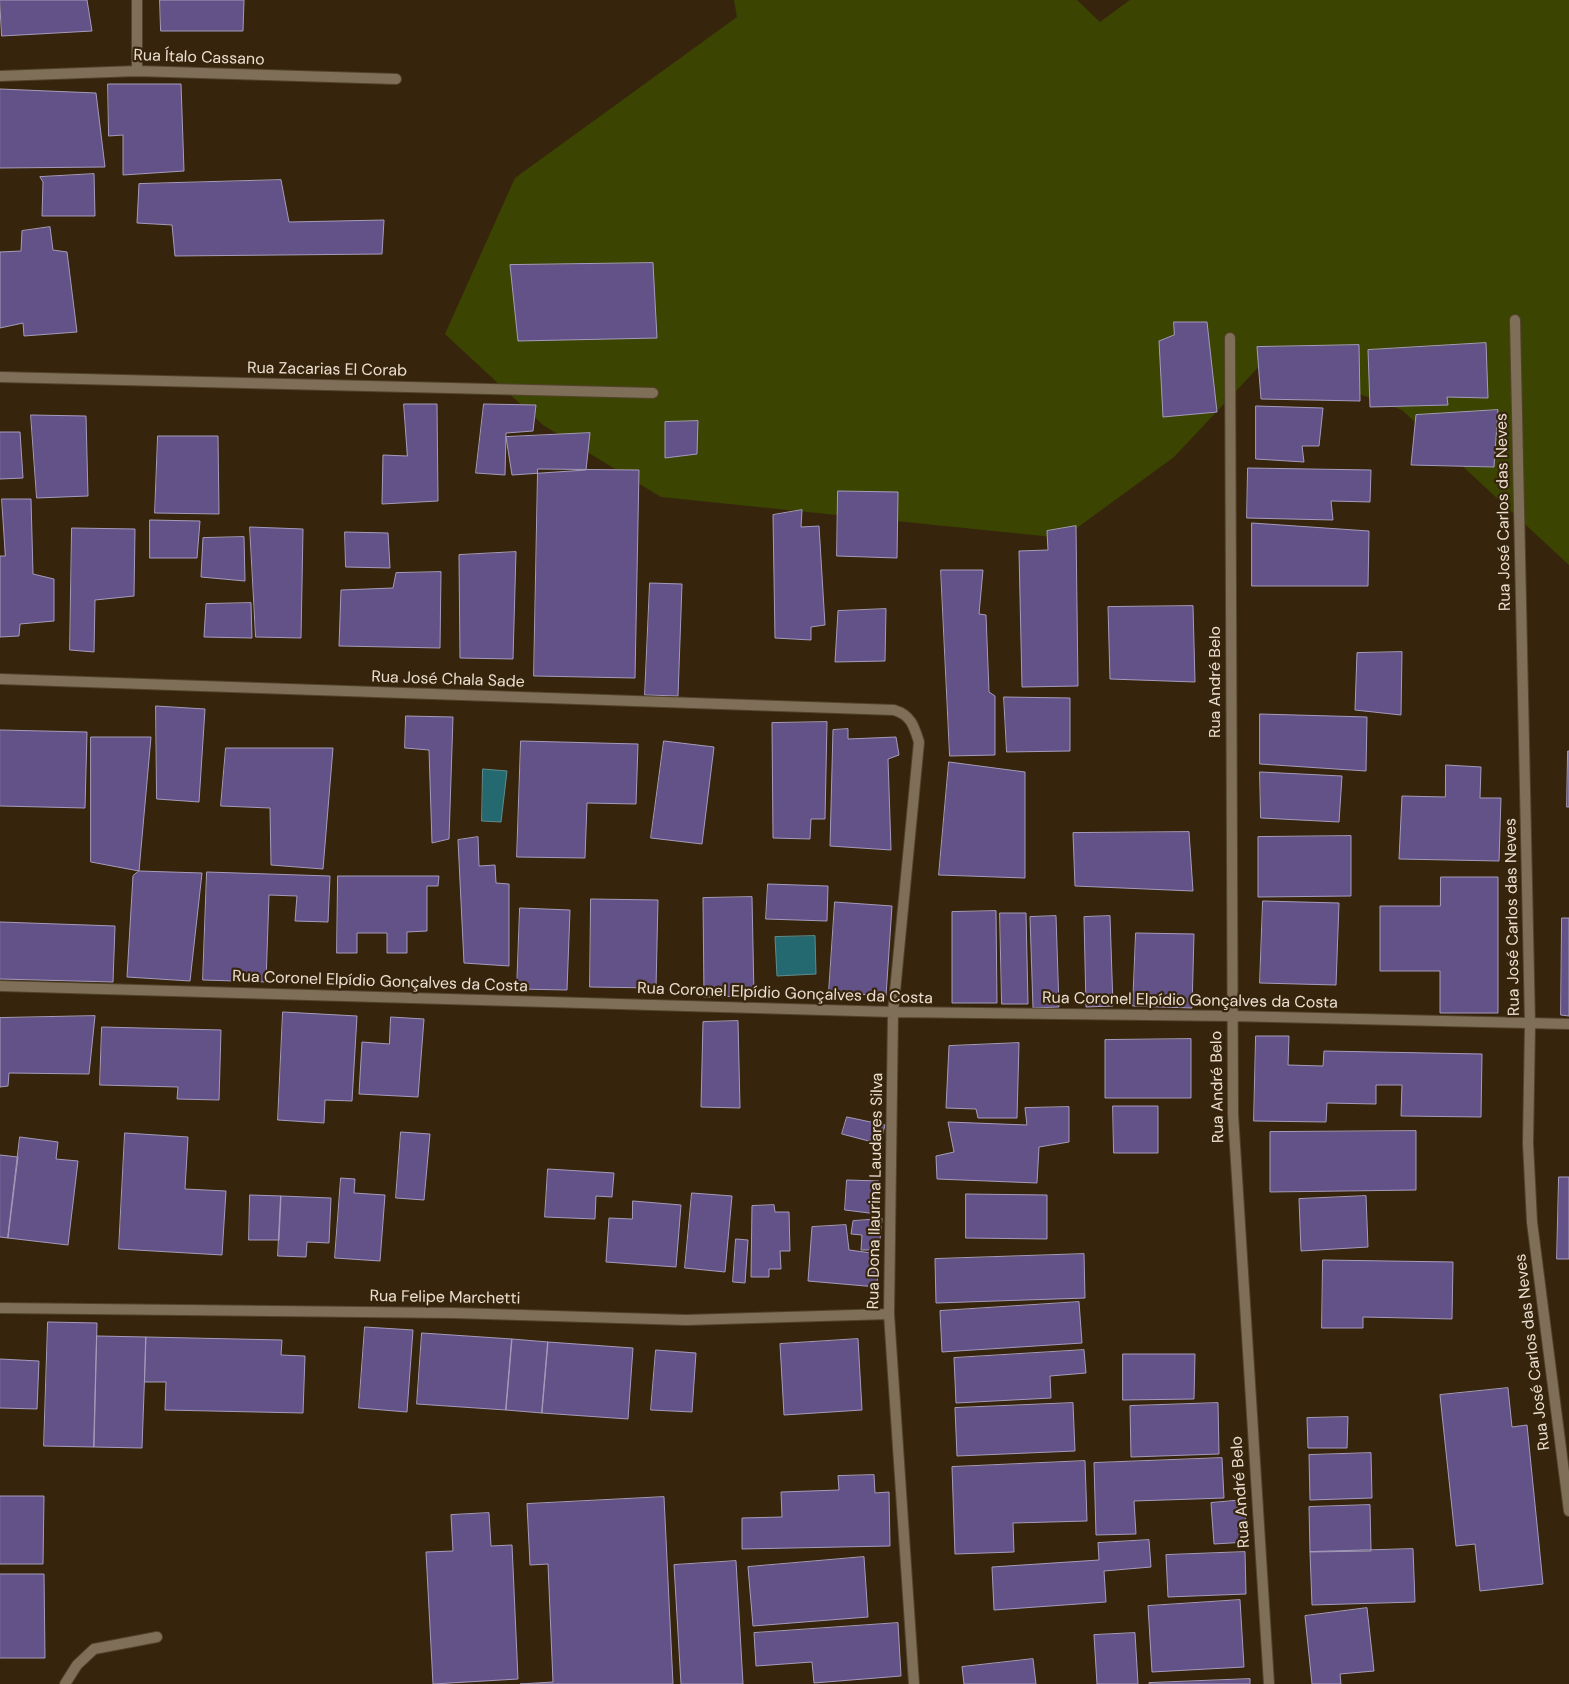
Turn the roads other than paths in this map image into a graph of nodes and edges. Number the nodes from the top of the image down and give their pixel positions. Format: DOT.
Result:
graph roads {
  1 [pos="137,0"];
  2 [pos="137,71"];
  3 [pos="0,76"];
  4 [pos="396,79"];
  5 [pos="1514,320"];
  6 [pos="1230,338"];
  7 [pos="0,377"];
  8 [pos="653,393"];
  9 [pos="0,679"];
  10 [pos="894,710"];
  11 [pos="0,986"];
  12 [pos="893,1012"];
  13 [pos="1232,1016"];
  14 [pos="1530,1024"];
  15 [pos="1569,1024"];
  16 [pos="0,1308"];
  17 [pos="889,1314"];
  18 [pos="1569,1511"];
  19 [pos="157,1637"];
  20 [pos="65,1684"];
  21 [pos="914,1684"];
  22 [pos="1269,1684"];
  1 -- 2 [label="street"];
  2 -- 3 [label="street, Rua Ítalo Cassano"];
  2 -- 4 [label="street, Rua Ítalo Cassano"];
  5 -- 14 [label="street, Rua José Carlos das Neves"];
  6 -- 13 [label="street, Rua André Belo"];
  7 -- 8 [label="street, Rua Zacarias El Corab"];
  9 -- 10 [label="street, Rua José Chala Sade"];
  10 -- 12 [label="street, Rua Dona Ilaurina Laudares Silva"];
  11 -- 12 [label="street, Rua Coronel Elpídio Gonçalves da Costa"];
  12 -- 13 [label="street, Rua Coronel Elpídio Gonçalves da Costa"];
  12 -- 17 [label="street, Rua Dona Ilaurina Laudares Silva"];
  13 -- 14 [label="street, Rua Coronel Elpídio Gonçalves da Costa"];
  13 -- 22 [label="street, Rua André Belo"];
  14 -- 15 [label="street, Rua Coronel Elpídio Gonçalves da Costa"];
  14 -- 18 [label="street, Rua José Carlos das Neves"];
  16 -- 17 [label="street, Rua Felipe Marchetti"];
  17 -- 21 [label="street, Rua Dona Ilaurina Laudares Silva"];
  19 -- 20 [label="street"];
}
